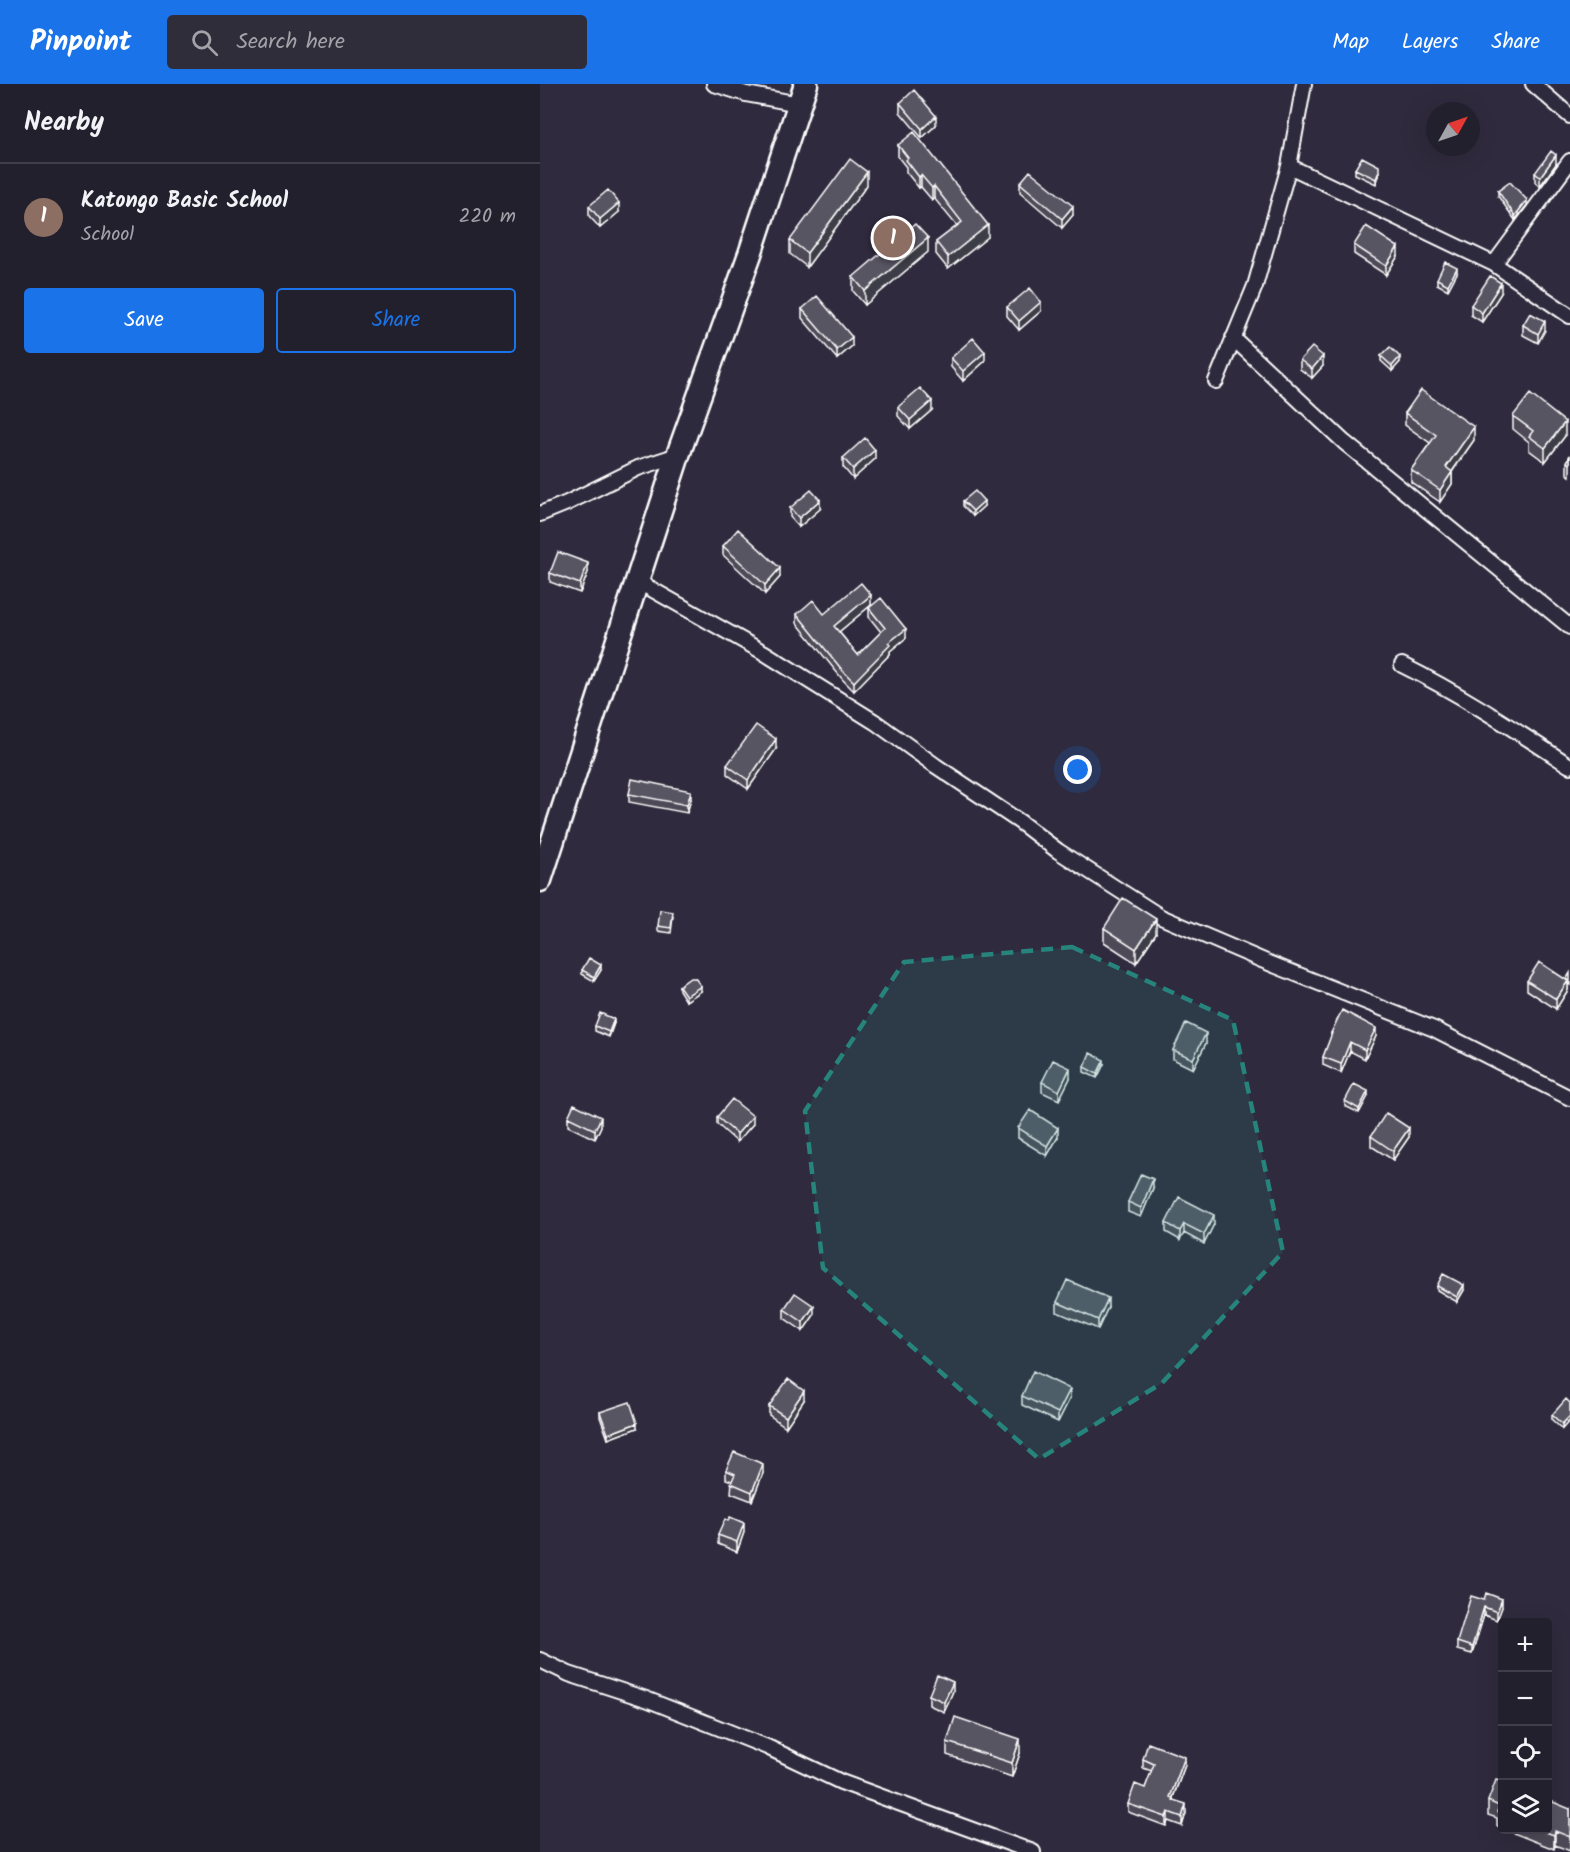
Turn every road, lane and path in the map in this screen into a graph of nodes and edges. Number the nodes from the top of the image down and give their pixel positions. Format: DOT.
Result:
graph roads {
  1 [pos="714,84"];
  2 [pos="1304,84"];
  3 [pos="1533,84"];
  4 [pos="803,94"];
  5 [pos="1570,116"];
  6 [pos="1570,161"];
  7 [pos="1289,166"];
  8 [pos="1494,264"];
  9 [pos="1570,316"];
  10 [pos="1233,338"];
  11 [pos="1216,381"];
  12 [pos="678,455"];
  13 [pos="540,514"];
  14 [pos="637,581"];
  15 [pos="1570,627"];
  16 [pos="1402,664"];
  17 [pos="1570,766"];
  18 [pos="540,880"];
  19 [pos="1570,1098"];
  20 [pos="540,1660"];
  21 [pos="1033,1852"];
  1 -- 4 [label="street"];
  2 -- 7 [label="street"];
  3 -- 5 [label="street"];
  4 -- 12 [label="main road"];
  6 -- 8 [label="street"];
  7 -- 8 [label="street"];
  7 -- 10 [label="street"];
  8 -- 9 [label="street"];
  10 -- 11 [label="street"];
  10 -- 15 [label="street"];
  12 -- 13 [label="street"];
  12 -- 14 [label="main road"];
  14 -- 18 [label="main road"];
  14 -- 19 [label="street"];
  16 -- 17 [label="street"];
  20 -- 21 [label="street"];
}
